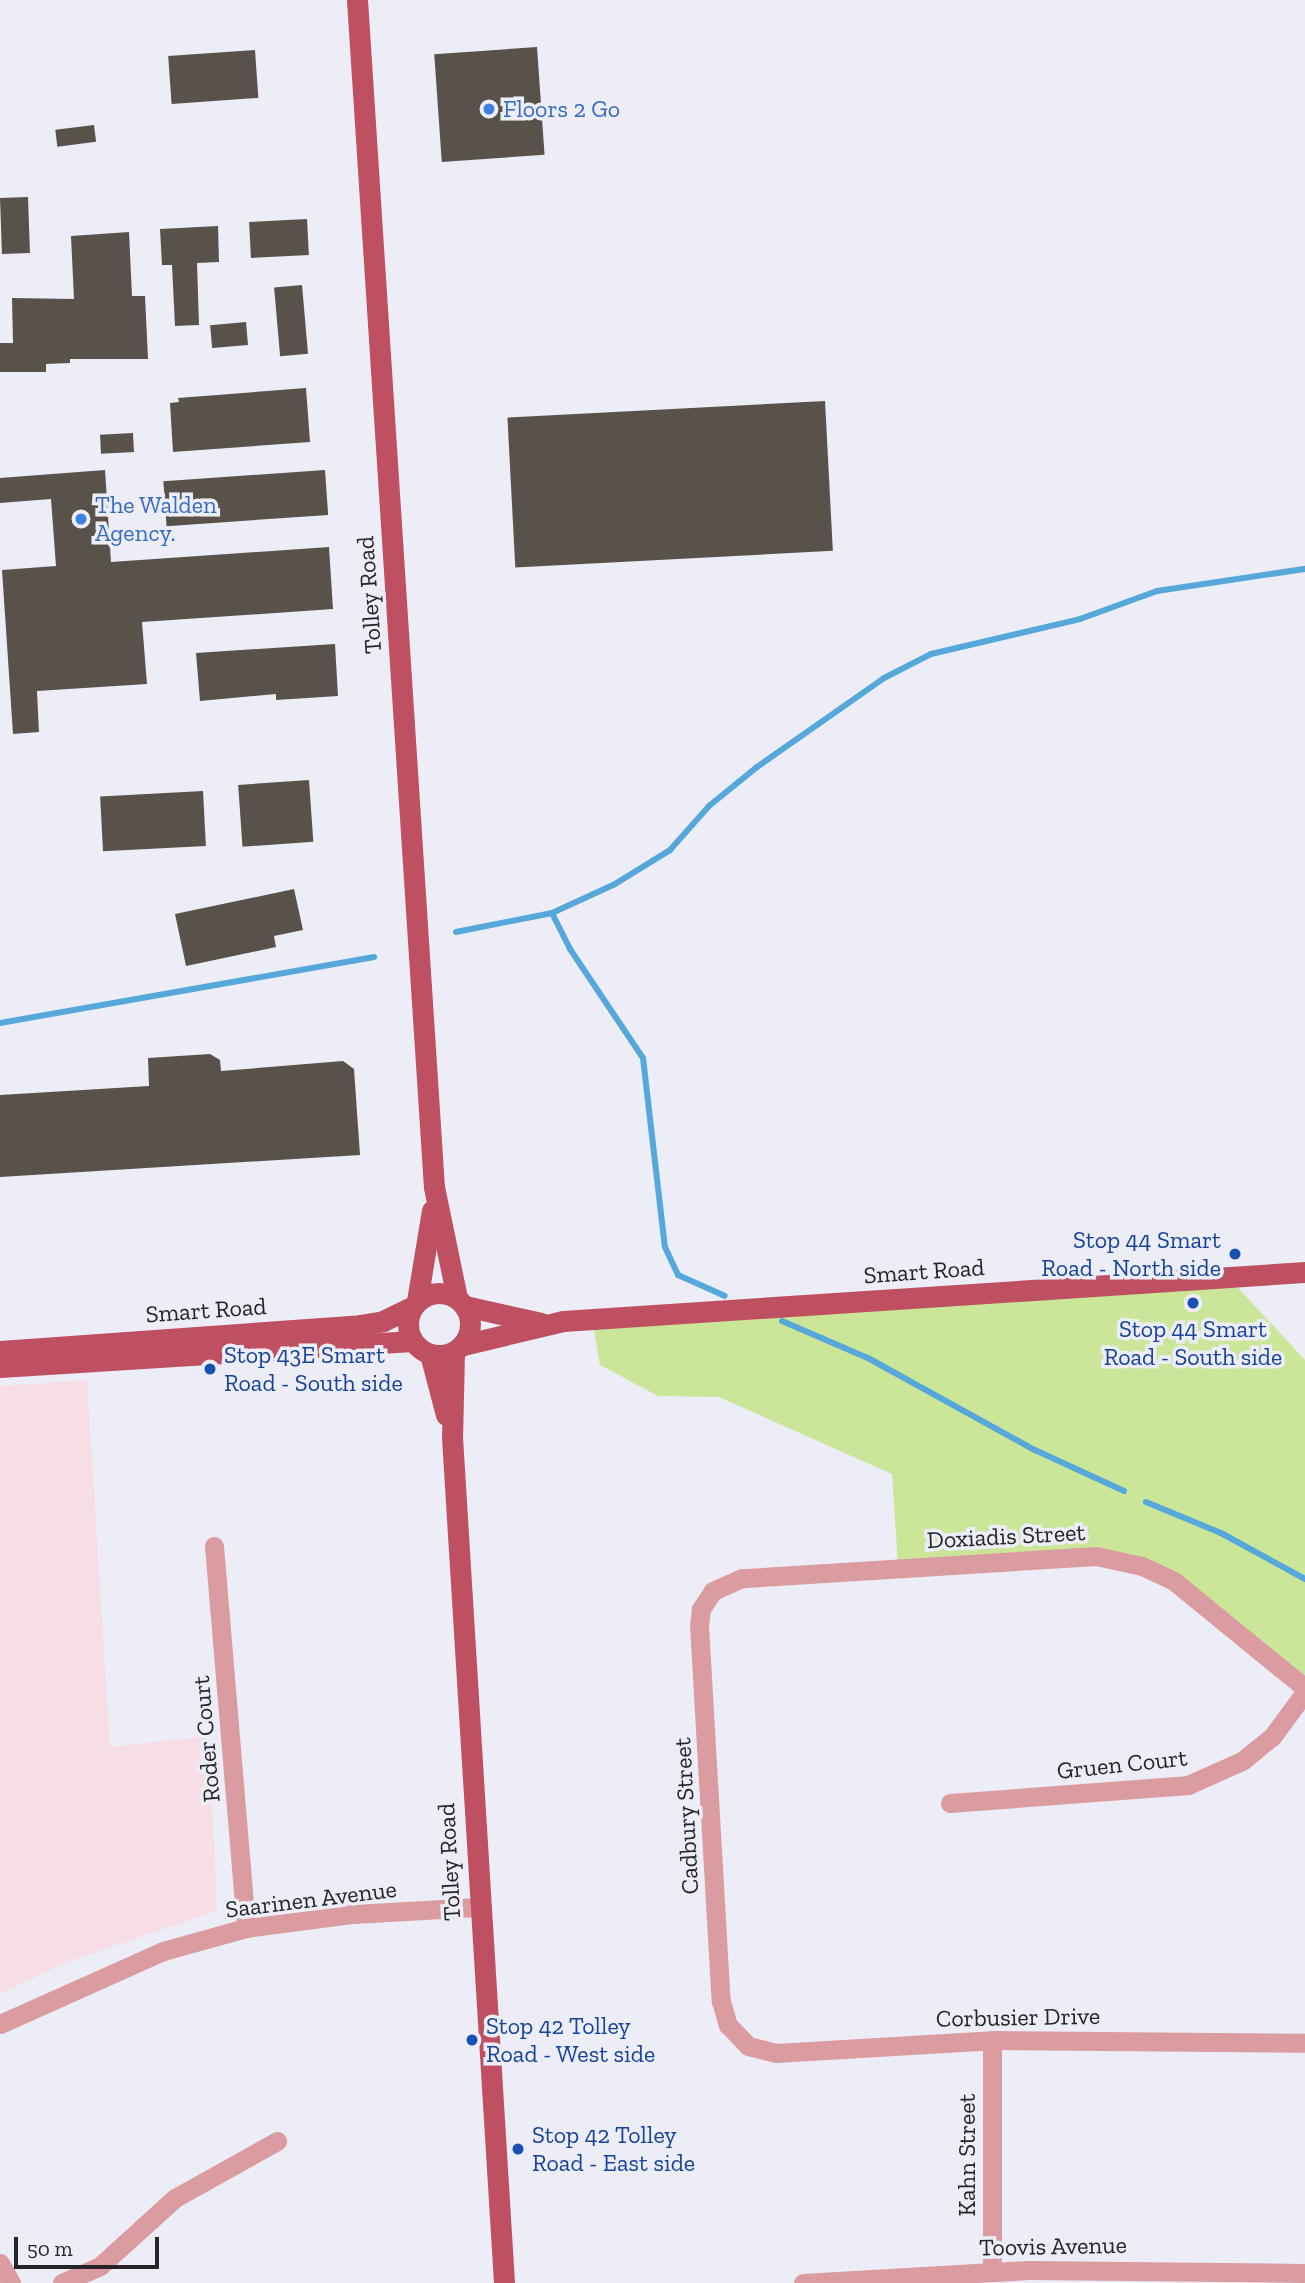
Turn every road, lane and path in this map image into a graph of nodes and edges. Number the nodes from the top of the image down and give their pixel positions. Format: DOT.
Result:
graph roads {
  1 [pos="357,0"];
  2 [pos="434,1187"];
  3 [pos="1305,1272"];
  4 [pos="461,1302"];
  5 [pos="415,1304"];
  6 [pos="546,1324"];
  7 [pos="412,1341"];
  8 [pos="459,1349"];
  9 [pos="0,1351"];
  10 [pos="430,1354"];
  11 [pos="0,1367"];
  12 [pos="452,1437"];
  13 [pos="214,1546"];
  14 [pos="713,1591"];
  15 [pos="1305,1690"];
  16 [pos="950,1803"];
  17 [pos="478,1907"];
  18 [pos="246,1928"];
  19 [pos="0,2024"];
  20 [pos="737,2037"];
  21 [pos="992,2040"];
  22 [pos="1305,2043"];
  23 [pos="277,2141"];
  24 [pos="0,2263"];
  25 [pos="992,2271"];
  26 [pos="1305,2273"];
  27 [pos="11,2283"];
  28 [pos="62,2283"];
  29 [pos="504,2283"];
  30 [pos="803,2283"];
  1 -- 2 [label="main road, Tolley Road"];
  2 -- 4 [label="main road, Tolley Road"];
  2 -- 5 [label="main road, Tolley Road"];
  3 -- 6 [label="main road, Smart Road"];
  4 -- 5 [label="main road"];
  4 -- 6 [label="main road, Smart Road"];
  4 -- 8 [label="main road"];
  5 -- 7 [label="main road"];
  5 -- 9 [label="main road, Smart Road"];
  6 -- 8 [label="main road, Smart Road"];
  7 -- 10 [label="main road"];
  7 -- 11 [label="main road, Smart Road"];
  8 -- 10 [label="main road"];
  8 -- 12 [label="main road, Tolley Road"];
  10 -- 12 [label="main road, Tolley Road"];
  12 -- 17 [label="main road, Tolley Road"];
  13 -- 18 [label="street, Roder Court"];
  14 -- 15 [label="street, Doxiadis Street"];
  14 -- 20 [label="street, Cadbury Street"];
  15 -- 16 [label="street, Gruen Court"];
  17 -- 18 [label="street, Saarinen Avenue"];
  17 -- 29 [label="main road, Tolley Road"];
  18 -- 19 [label="street, Saarinen Avenue"];
  20 -- 21 [label="street, Corbusier Drive"];
  21 -- 22 [label="street, Corbusier Drive"];
  21 -- 25 [label="street, Kahn Street"];
  23 -- 28 [label="street"];
  24 -- 27 [label="street"];
  25 -- 26 [label="street, Toovis Avenue"];
  25 -- 30 [label="street, Toovis Avenue"];
}
